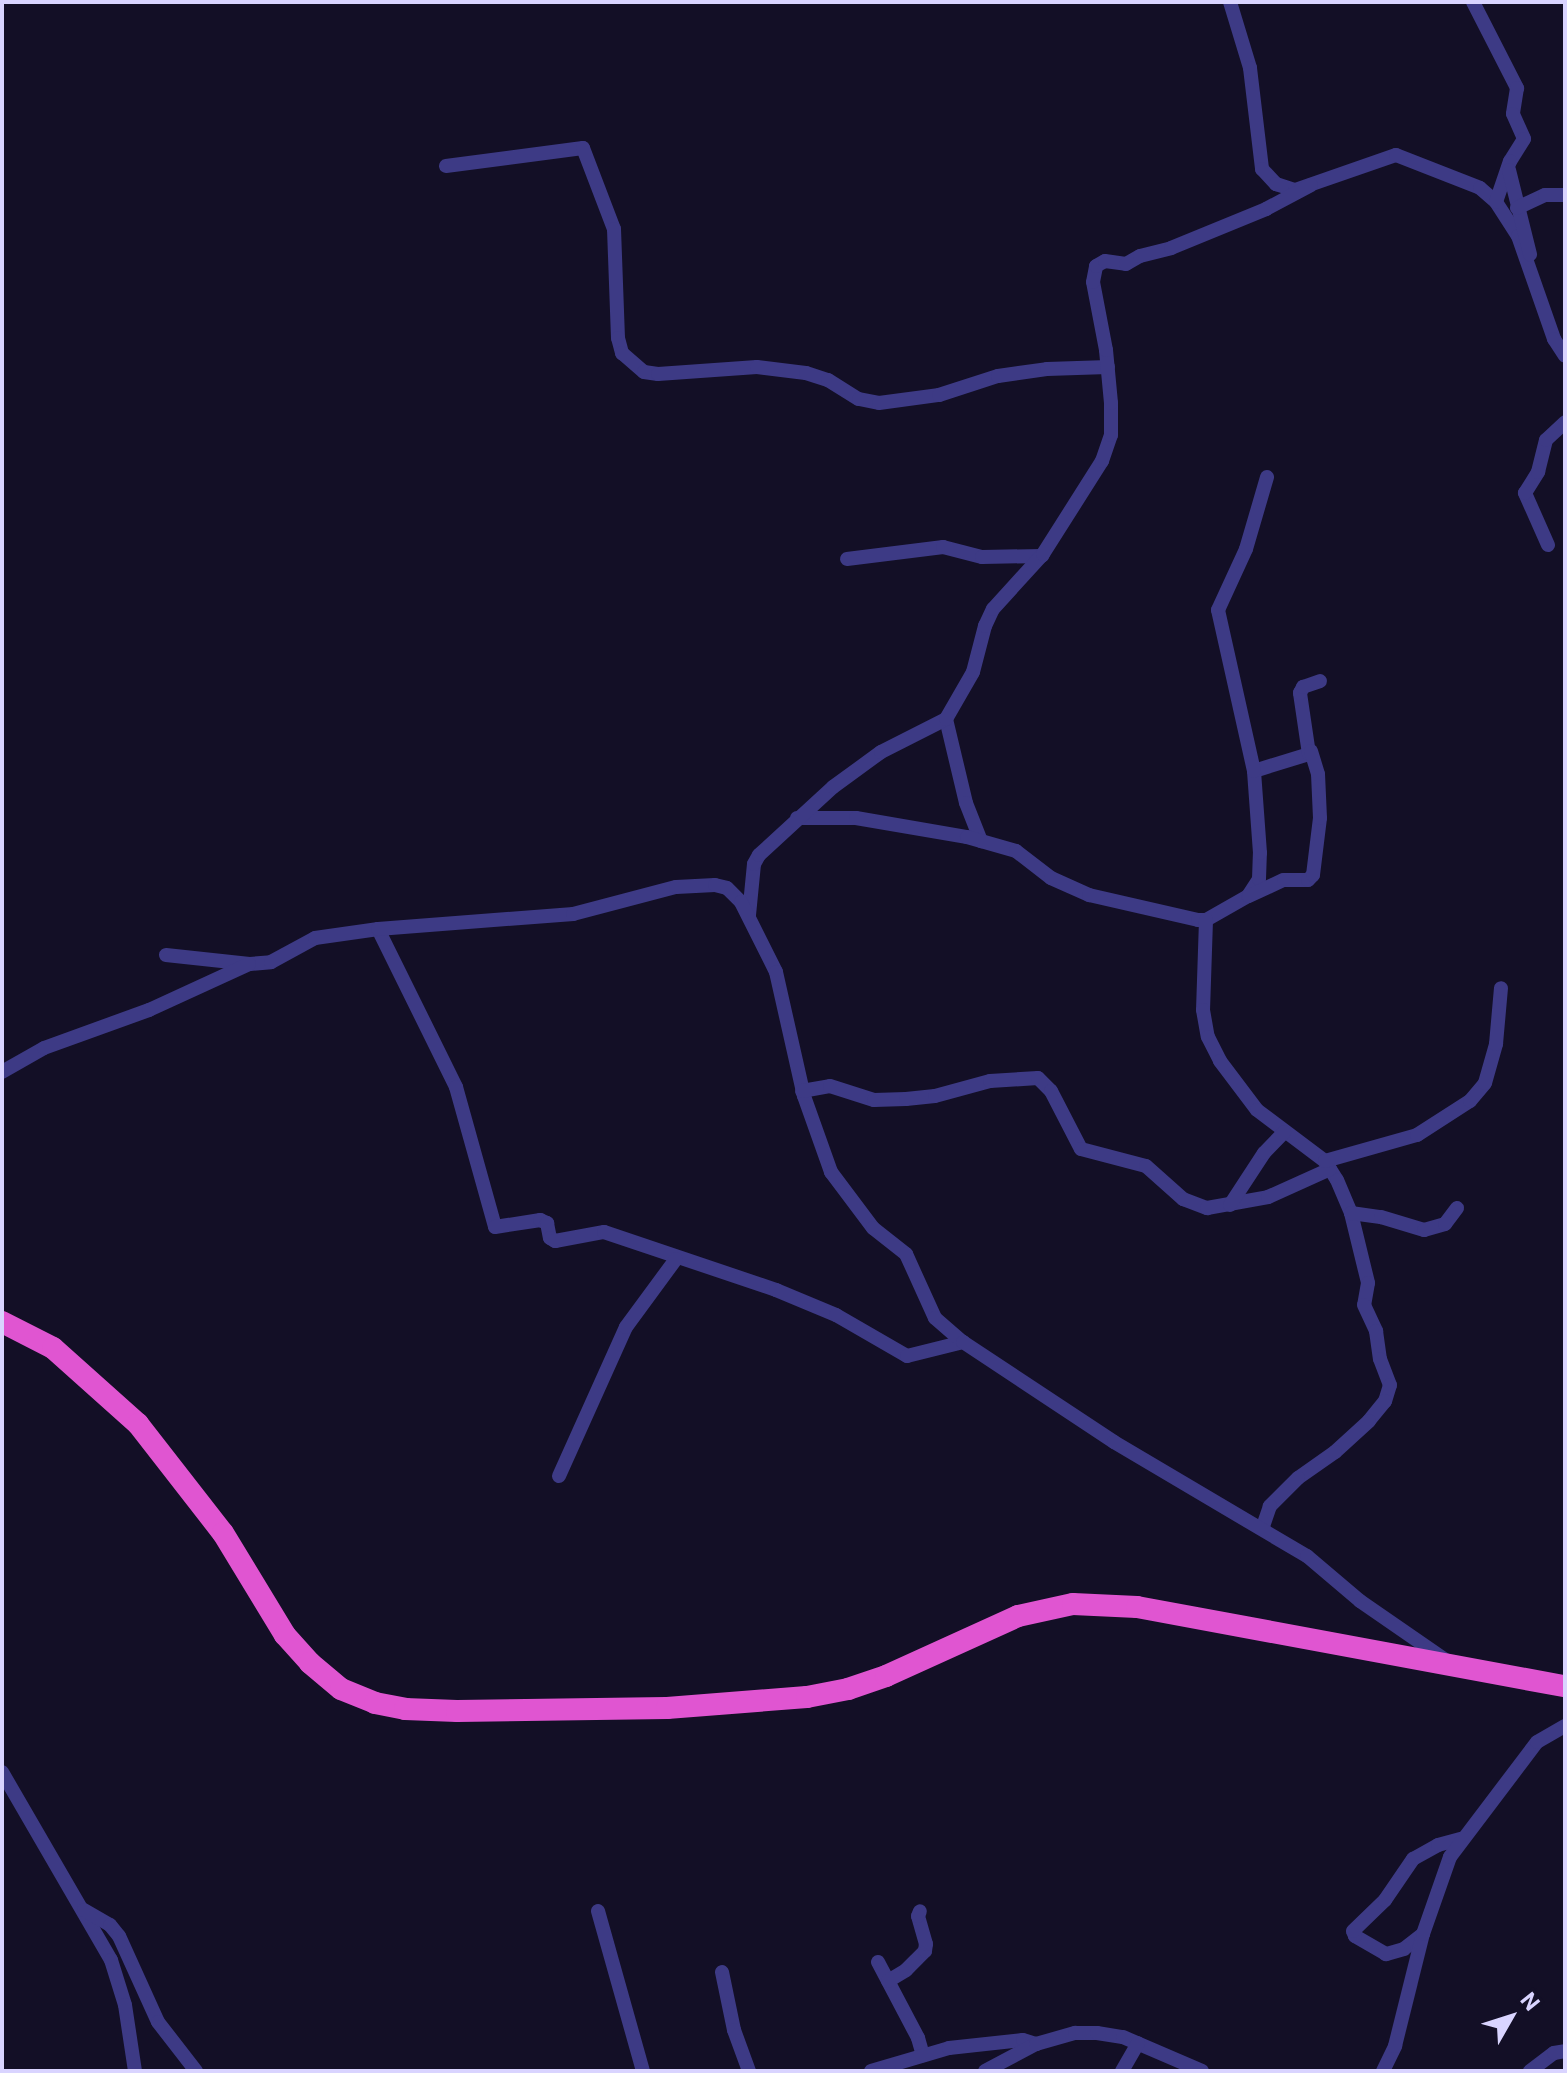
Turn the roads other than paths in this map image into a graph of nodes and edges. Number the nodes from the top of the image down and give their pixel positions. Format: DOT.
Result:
graph roads {
  1 [pos="1230,2"];
  2 [pos="1473,2"];
  3 [pos="446,166"];
  4 [pos="1508,166"];
  5 [pos="1311,185"];
  6 [pos="1565,195"];
  7 [pos="1496,202"];
  8 [pos="1517,208"];
  9 [pos="1530,269"];
  10 [pos="1565,356"];
  11 [pos="1108,367"];
  12 [pos="1565,422"];
  13 [pos="1267,477"];
  14 [pos="1548,545"];
  15 [pos="1042,556"];
  16 [pos="847,559"];
  17 [pos="1320,681"];
  18 [pos="946,719"];
  19 [pos="1311,751"];
  20 [pos="1254,771"];
  21 [pos="797,818"];
  22 [pos="981,841"];
  23 [pos="1248,896"];
  24 [pos="749,916"];
  25 [pos="1206,920"];
  26 [pos="378,929"];
  27 [pos="166,955"];
  28 [pos="250,964"];
  29 [pos="1501,988"];
  30 [pos="2,1072"];
  31 [pos="802,1091"];
  32 [pos="1284,1132"];
  33 [pos="1328,1165"];
  34 [pos="1230,1205"];
  35 [pos="1457,1208"];
  36 [pos="1351,1213"];
  37 [pos="676,1259"];
  38 [pos="2,1322"];
  39 [pos="963,1342"];
  40 [pos="559,1476"];
  41 [pos="1262,1529"];
  42 [pos="1454,1665"];
  43 [pos="1565,1686"];
  44 [pos="1565,1726"];
  45 [pos="2,1772"];
  46 [pos="1461,1839"];
  47 [pos="83,1910"];
  48 [pos="598,1911"];
  49 [pos="920,1911"];
  50 [pos="1423,1934"];
  51 [pos="878,1962"];
  52 [pos="722,1972"];
  53 [pos="888,1981"];
  54 [pos="1138,2043"];
  55 [pos="1036,2044"];
  56 [pos="1565,2051"];
  57 [pos="923,2055"];
  58 [pos="135,2071"];
  59 [pos="196,2071"];
  60 [pos="643,2071"];
  61 [pos="749,2071"];
  62 [pos="871,2071"];
  63 [pos="985,2071"];
  64 [pos="1122,2071"];
  65 [pos="1202,2071"];
  66 [pos="1383,2071"];
  67 [pos="1530,2071"];
  1 -- 5 [label="street"];
  2 -- 4 [label="street"];
  3 -- 11 [label="street"];
  4 -- 7 [label="street"];
  4 -- 8 [label="street"];
  5 -- 7 [label="street"];
  5 -- 11 [label="street"];
  6 -- 8 [label="street"];
  7 -- 9 [label="street"];
  8 -- 9 [label="street"];
  9 -- 10 [label="street"];
  11 -- 15 [label="street"];
  12 -- 14 [label="street"];
  13 -- 20 [label="street"];
  15 -- 16 [label="street"];
  15 -- 18 [label="street"];
  17 -- 19 [label="street"];
  18 -- 21 [label="street"];
  18 -- 22 [label="street"];
  19 -- 20 [label="street"];
  19 -- 23 [label="street"];
  20 -- 23 [label="street"];
  21 -- 22 [label="street"];
  21 -- 24 [label="street"];
  22 -- 25 [label="street"];
  23 -- 25 [label="street"];
  24 -- 26 [label="street"];
  24 -- 31 [label="street"];
  25 -- 32 [label="street"];
  26 -- 28 [label="street"];
  26 -- 37 [label="street"];
  27 -- 28 [label="street"];
  28 -- 30 [label="street"];
  29 -- 33 [label="street"];
  31 -- 34 [label="street"];
  31 -- 39 [label="street"];
  32 -- 33 [label="street"];
  32 -- 34 [label="street"];
  33 -- 34 [label="street"];
  33 -- 36 [label="street"];
  35 -- 36 [label="street"];
  36 -- 41 [label="street"];
  37 -- 39 [label="street"];
  37 -- 40 [label="street"];
  38 -- 42 [label="highway"];
  39 -- 41 [label="street"];
  41 -- 42 [label="street"];
  42 -- 43 [label="highway"];
  44 -- 46 [label="street"];
  45 -- 47 [label="street"];
  46 -- 50 [label="street"];
  46 -- 50 [label="street"];
  47 -- 58 [label="street"];
  47 -- 59 [label="street"];
  48 -- 60 [label="street"];
  49 -- 53 [label="street"];
  50 -- 66 [label="street"];
  51 -- 53 [label="street"];
  52 -- 61 [label="street"];
  53 -- 57 [label="street"];
  54 -- 55 [label="street"];
  54 -- 64 [label="street"];
  54 -- 65 [label="street"];
  55 -- 57 [label="street"];
  55 -- 63 [label="street"];
  56 -- 67 [label="street"];
  57 -- 62 [label="street"];
}
